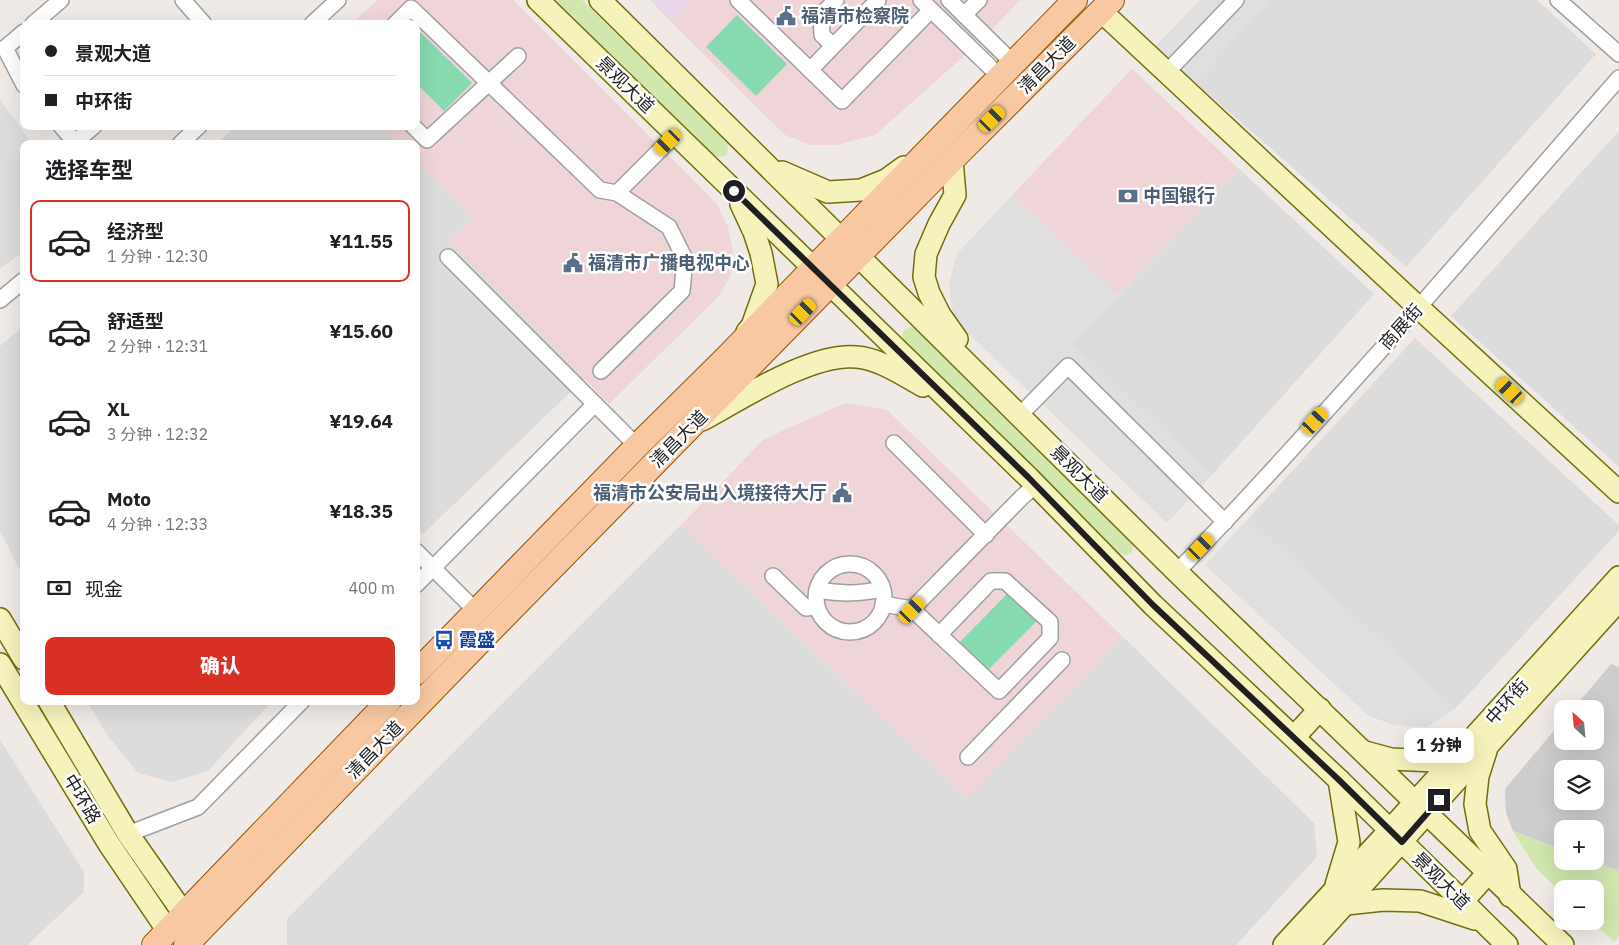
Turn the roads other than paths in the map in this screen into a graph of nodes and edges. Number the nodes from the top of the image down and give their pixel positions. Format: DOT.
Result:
graph roads {
  1 [pos="61,0"];
  2 [pos="183,0"];
  3 [pos="338,0"];
  4 [pos="538,0"];
  5 [pos="600,0"];
  6 [pos="738,0"];
  7 [pos="836,0"];
  8 [pos="949,0"];
  9 [pos="979,0"];
  10 [pos="1075,0"];
  11 [pos="1236,0"];
  12 [pos="1558,0"];
  13 [pos="872,2"];
  14 [pos="926,5"];
  15 [pos="1106,5"];
  16 [pos="964,15"];
  17 [pos="38,20"];
  18 [pos="200,20"];
  19 [pos="316,20"];
  20 [pos="399,20"];
  21 [pos="20,35"];
  22 [pos="834,46"];
  23 [pos="1619,54"];
  24 [pos="518,56"];
  25 [pos="1013,63"];
  26 [pos="990,67"];
  27 [pos="810,70"];
  28 [pos="1167,72"];
  29 [pos="20,77"];
  30 [pos="1619,78"];
  31 [pos="489,83"];
  32 [pos="65,130"];
  33 [pos="90,130"];
  34 [pos="195,130"];
  35 [pos="417,130"];
  36 [pos="676,134"];
  37 [pos="73,140"];
  38 [pos="79,140"];
  39 [pos="184,140"];
  40 [pos="934,145"];
  41 [pos="952,160"];
  42 [pos="764,162"];
  43 [pos="734,191"];
  44 [pos="617,193"];
  45 [pos="842,239"];
  46 [pos="859,256"];
  47 [pos="448,257"];
  48 [pos="814,268"];
  49 [pos="20,283"];
  50 [pos="830,285"];
  51 [pos="0,300"];
  52 [pos="1418,307"];
  53 [pos="725,359"];
  54 [pos="602,371"];
  55 [pos="980,375"];
  56 [pos="595,404"];
  57 [pos="954,405"];
  58 [pos="1020,415"];
  59 [pos="695,424"];
  60 [pos="894,443"];
  61 [pos="637,446"];
  62 [pos="1036,485"];
  63 [pos="1619,492"];
  64 [pos="1225,522"];
  65 [pos="986,535"];
  66 [pos="420,555"];
  67 [pos="433,568"];
  68 [pos="1178,572"];
  69 [pos="773,576"];
  70 [pos="1619,577"];
  71 [pos="420,581"];
  72 [pos="882,588"];
  73 [pos="817,590"];
  74 [pos="1619,600"];
  75 [pos="883,604"];
  76 [pos="817,607"];
  77 [pos="912,610"];
  78 [pos="476,611"];
  79 [pos="0,619"];
  80 [pos="939,634"];
  81 [pos="20,652"];
  82 [pos="1062,660"];
  83 [pos="0,664"];
  84 [pos="420,669"];
  85 [pos="999,691"];
  86 [pos="20,697"];
  87 [pos="25,705"];
  88 [pos="51,705"];
  89 [pos="298,705"];
  90 [pos="385,705"];
  91 [pos="420,705"];
  92 [pos="420,705"];
  93 [pos="1016,708"];
  94 [pos="1320,710"];
  95 [pos="1294,737"];
  96 [pos="1482,740"];
  97 [pos="1365,752"];
  98 [pos="968,757"];
  99 [pos="1339,780"];
  100 [pos="1421,808"];
  101 [pos="128,834"];
  102 [pos="1396,836"];
  103 [pos="1488,874"];
  104 [pos="1510,896"];
  105 [pos="1340,898"];
  106 [pos="1462,902"];
  107 [pos="184,914"];
  108 [pos="1483,921"];
  109 [pos="161,938"];
  110 [pos="196,941"];
  111 [pos="1284,945"];
  112 [pos="1308,945"];
  113 [pos="1507,945"];
  114 [pos="1562,945"];
  1 -- 17 [label="street"];
  2 -- 18 [label="street"];
  3 -- 19 [label="street"];
  4 -- 36 [label="street, 景观大道"];
  5 -- 42 [label="street, 景观大道"];
  6 -- 27 [label="street"];
  7 -- 22 [label="street"];
  8 -- 16 [label="street"];
  9 -- 16 [label="street"];
  10 -- 25 [label="main road, 清昌大道"];
  11 -- 28 [label="street"];
  12 -- 23 [label="street"];
  13 -- 22 [label="street"];
  14 -- 26 [label="street"];
  14 -- 27 [label="street"];
  15 -- 28 [label="street"];
  15 -- 41 [label="main road, 清昌大道"];
  16 -- 25 [label="street"];
  20 -- 31 [label="street"];
  21 -- 29 [label="street"];
  22 -- 27 [label="street"];
  24 -- 31 [label="street"];
  25 -- 40 [label="main road, 清昌大道"];
  28 -- 52 [label="street"];
  30 -- 52 [label="street, 商展街"];
  31 -- 35 [label="street"];
  31 -- 44 [label="street"];
  32 -- 37 [label="street"];
  33 -- 38 [label="street"];
  34 -- 39 [label="street"];
  36 -- 43 [label="street, 景观大道"];
  36 -- 44 [label="street"];
  40 -- 42 [label="street"];
  40 -- 45 [label="main road, 清昌大道"];
  41 -- 46 [label="main road, 清昌大道"];
  41 -- 55 [label="street"];
  42 -- 45 [label="street, 景观大道"];
  43 -- 48 [label="street, 景观大道"];
  43 -- 53 [label="street"];
  44 -- 54 [label="street"];
  45 -- 46 [label="street, 景观大道"];
  45 -- 48 [label="main road, 清昌大道"];
  46 -- 50 [label="main road, 清昌大道"];
  46 -- 55 [label="street, 景观大道"];
  47 -- 56 [label="street"];
  48 -- 50 [label="street, 景观大道"];
  48 -- 53 [label="main road, 清昌大道"];
  49 -- 51 [label="street"];
  50 -- 57 [label="street, 景观大道"];
  50 -- 59 [label="main road, 清昌大道"];
  52 -- 63 [label="street"];
  52 -- 64 [label="street, 商展街"];
  53 -- 61 [label="main road, 清昌大道"];
  55 -- 58 [label="street, 景观大道"];
  56 -- 61 [label="street"];
  56 -- 67 [label="street"];
  57 -- 59 [label="street"];
  57 -- 62 [label="street, 景观大道"];
  58 -- 64 [label="street"];
  58 -- 68 [label="street, 景观大道"];
  59 -- 92 [label="main road, 清昌大道"];
  60 -- 65 [label="street"];
  61 -- 78 [label="main road, 清昌大道"];
  62 -- 65 [label="street"];
  62 -- 95 [label="street, 景观大道"];
  64 -- 68 [label="street, 商展街"];
  65 -- 77 [label="street"];
  66 -- 67 [label="street"];
  67 -- 71 [label="street"];
  67 -- 78 [label="street"];
  68 -- 94 [label="street, 景观大道"];
  69 -- 76 [label="street"];
  70 -- 96 [label="street, 中环街"];
  72 -- 73 [label="street"];
  72 -- 73 [label="street"];
  72 -- 75 [label="street"];
  73 -- 76 [label="street"];
  74 -- 96 [label="street, 中环街"];
  75 -- 76 [label="street"];
  75 -- 77 [label="street"];
  77 -- 80 [label="street"];
  78 -- 84 [label="main road, 清昌大道"];
  79 -- 81 [label="street"];
  80 -- 85 [label="street"];
  80 -- 85 [label="street"];
  82 -- 93 [label="street"];
  83 -- 86 [label="street, 中环路"];
  85 -- 93 [label="street"];
  87 -- 109 [label="street, 中环路"];
  88 -- 101 [label="street, 中环路"];
  89 -- 101 [label="street"];
  90 -- 107 [label="main road, 清昌大道"];
  91 -- 110 [label="main road, 清昌大道"];
  93 -- 98 [label="street"];
  94 -- 95 [label="street"];
  94 -- 97 [label="street, 景观大道"];
  95 -- 99 [label="street, 景观大道"];
  96 -- 97 [label="street"];
  96 -- 100 [label="street, 中环街"];
  96 -- 104 [label="street"];
  97 -- 100 [label="street, 景观大道"];
  99 -- 102 [label="street, 景观大道"];
  99 -- 105 [label="street"];
  100 -- 102 [label="street, 中环街"];
  100 -- 103 [label="street, 景观大道"];
  101 -- 107 [label="street, 中环路"];
  102 -- 105 [label="street, 中环街"];
  102 -- 106 [label="street, 景观大道"];
  103 -- 104 [label="street, 景观大道"];
  103 -- 106 [label="street"];
  104 -- 114 [label="street, 景观大道"];
  105 -- 108 [label="street"];
  105 -- 111 [label="street"];
  105 -- 112 [label="street"];
  106 -- 108 [label="street, 景观大道"];
  107 -- 109 [label="main road, 清昌大道"];
  108 -- 113 [label="street, 景观大道"];
}
